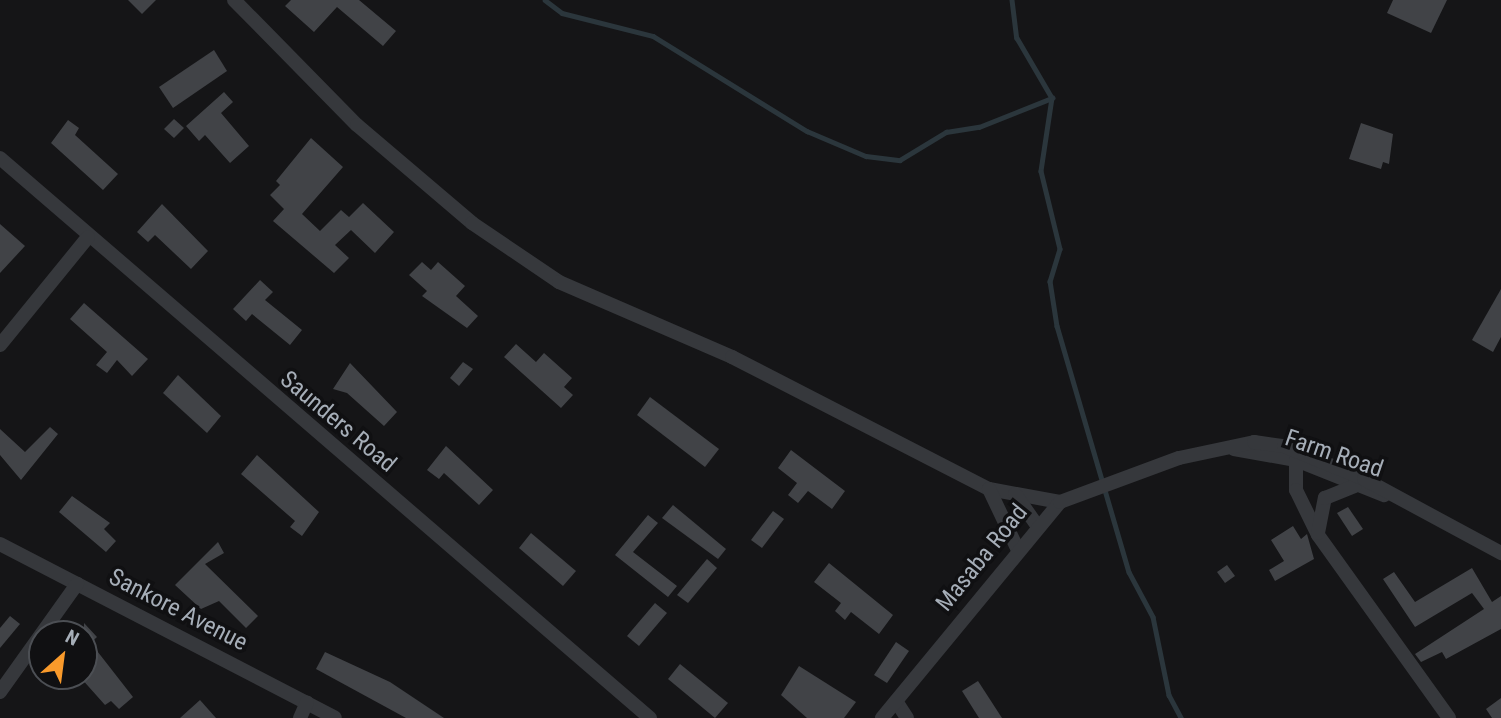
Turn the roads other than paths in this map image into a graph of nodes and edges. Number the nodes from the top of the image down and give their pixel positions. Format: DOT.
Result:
graph roads {
  1 [pos="234,0"];
  2 [pos="0,158"];
  3 [pos="88,237"];
  4 [pos="0,345"];
  5 [pos="1229,448"];
  6 [pos="1296,460"];
  7 [pos="1355,486"];
  8 [pos="989,489"];
  9 [pos="1015,494"];
  10 [pos="1388,496"];
  11 [pos="1060,502"];
  12 [pos="1036,524"];
  13 [pos="1318,535"];
  14 [pos="0,544"];
  15 [pos="1017,548"];
  16 [pos="1501,553"];
  17 [pos="77,584"];
  18 [pos="0,692"];
  19 [pos="896,701"];
  20 [pos="307,702"];
  21 [pos="300,718"];
  22 [pos="335,718"];
  23 [pos="650,718"];
  24 [pos="882,718"];
  25 [pos="907,718"];
  26 [pos="1449,718"];
  1 -- 8 [label="street"];
  2 -- 3 [label="street, Saunders Road"];
  3 -- 4 [label="street"];
  3 -- 23 [label="street, Saunders Road"];
  5 -- 6 [label="street, Farm Road"];
  5 -- 10 [label="street, Farm Road"];
  5 -- 11 [label="street, Masaba Road"];
  6 -- 7 [label="street, Farm Road"];
  6 -- 13 [label="street"];
  7 -- 10 [label="street, Farm Road"];
  7 -- 13 [label="street"];
  8 -- 9 [label="street"];
  8 -- 15 [label="street"];
  9 -- 11 [label="street"];
  9 -- 12 [label="street"];
  10 -- 16 [label="street, Farm Road"];
  11 -- 12 [label="street, Masaba Road"];
  12 -- 15 [label="street, Masaba Road"];
  13 -- 26 [label="street"];
  14 -- 17 [label="street, Sankore Avenue"];
  15 -- 19 [label="street, Masaba Road"];
  17 -- 18 [label="street"];
  17 -- 20 [label="street, Sankore Avenue"];
  19 -- 24 [label="street, Masaba Road"];
  19 -- 25 [label="street"];
  20 -- 21 [label="street"];
  20 -- 22 [label="street, Sankore Avenue"];
}
